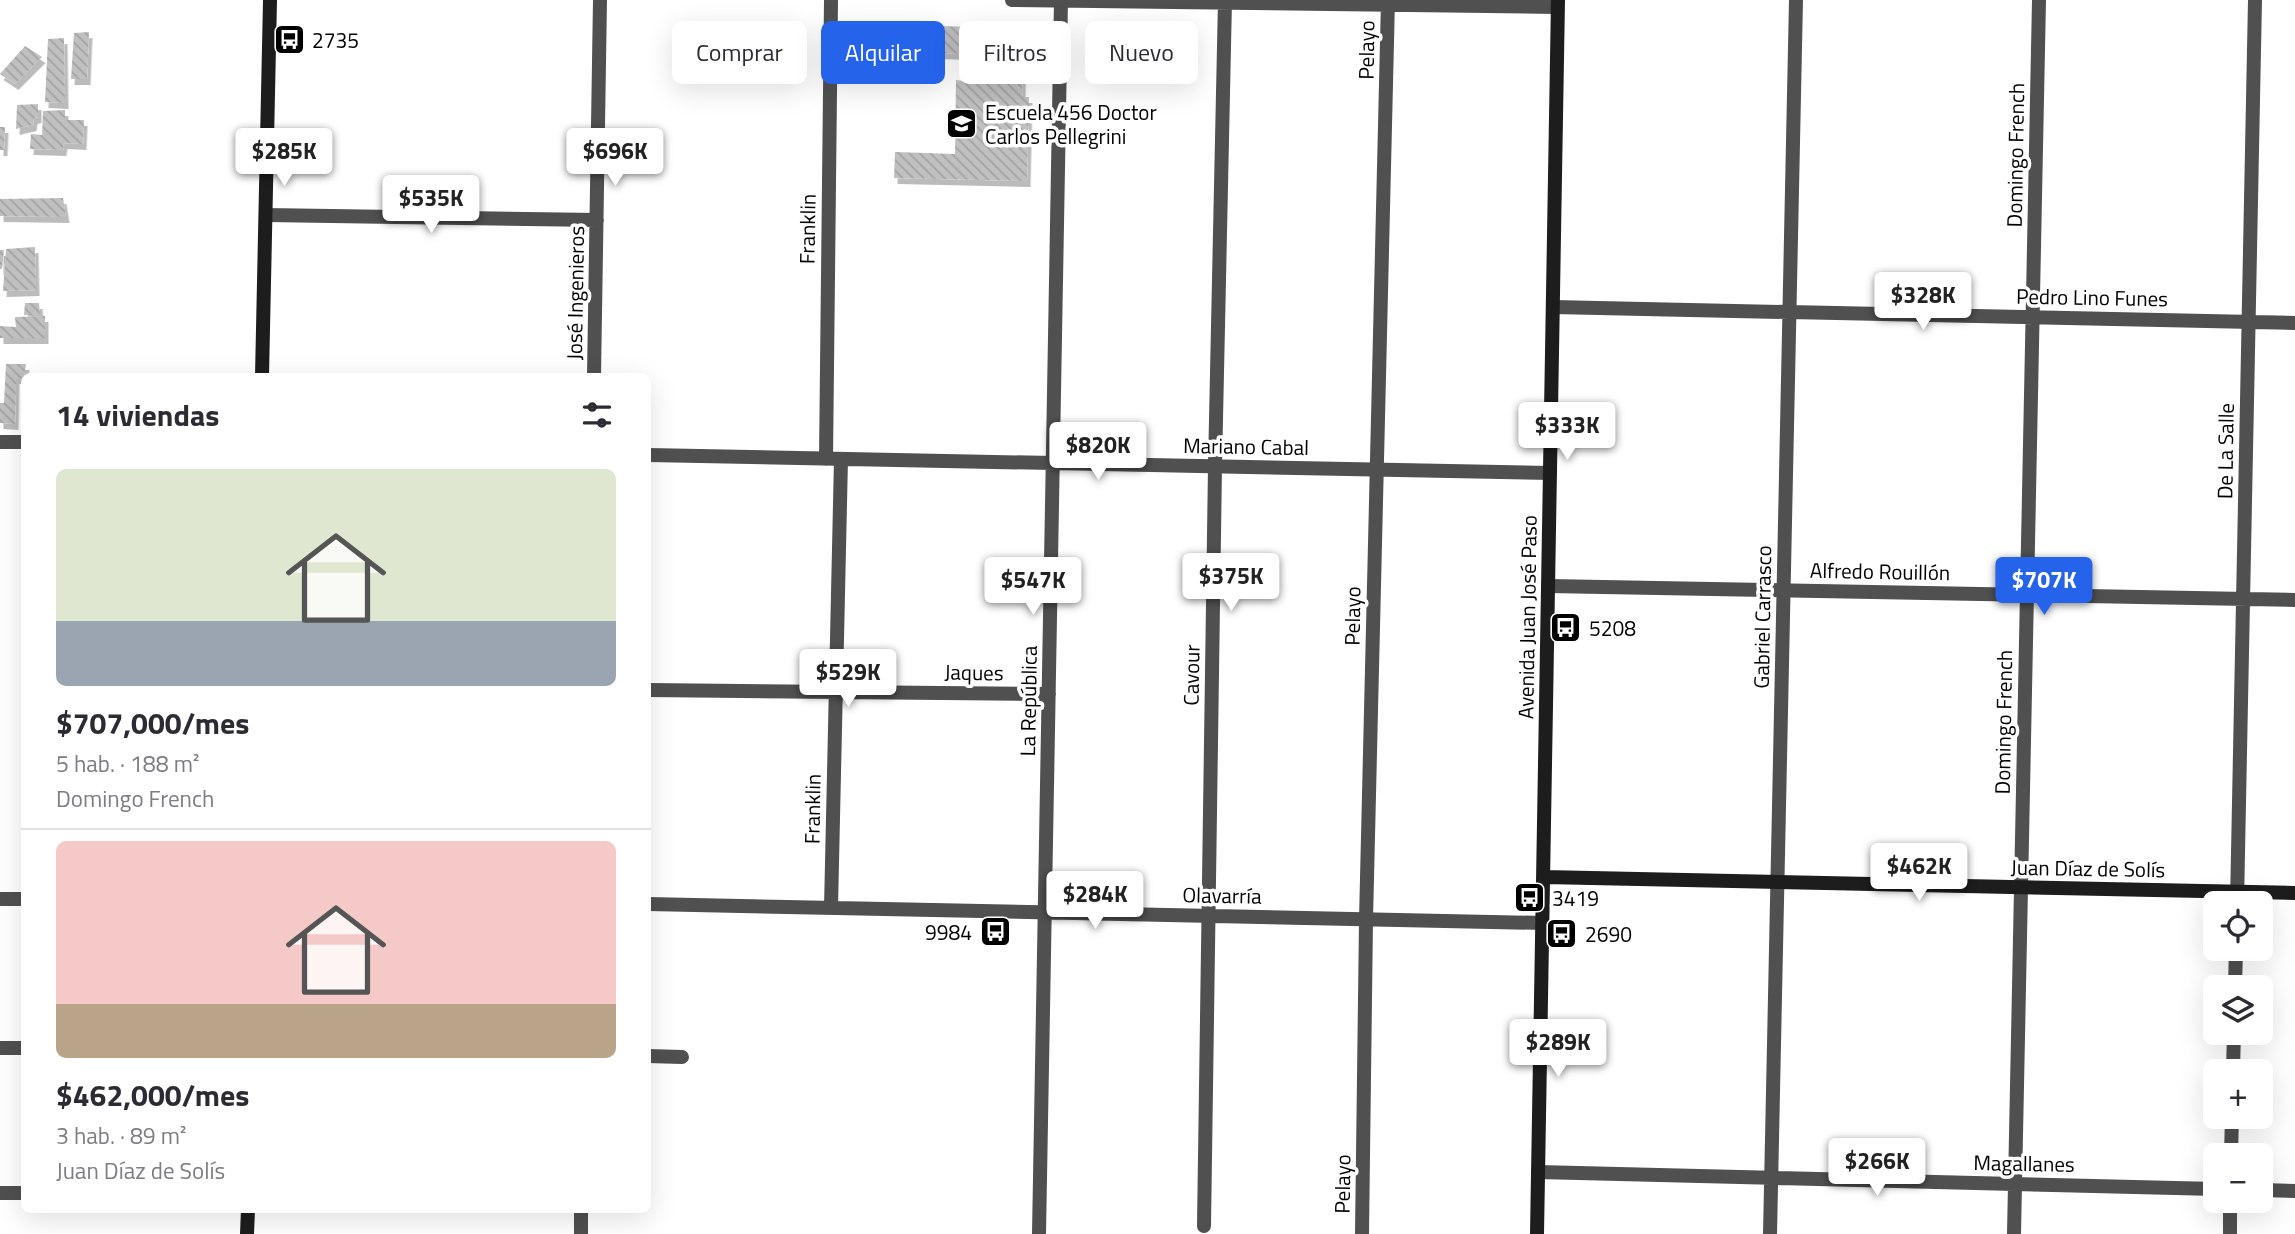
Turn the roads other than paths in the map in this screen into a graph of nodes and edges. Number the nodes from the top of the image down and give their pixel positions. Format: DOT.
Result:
graph roads {
  1 [pos="270,0"];
  2 [pos="600,0"];
  3 [pos="831,0"];
  4 [pos="1012,0"];
  5 [pos="1061,0"];
  6 [pos="1796,0"];
  7 [pos="2039,0"];
  8 [pos="2255,0"];
  9 [pos="1225,1"];
  10 [pos="1388,2"];
  11 [pos="1558,3"];
  12 [pos="266,215"];
  13 [pos="597,220"];
  14 [pos="1553,307"];
  15 [pos="1789,312"];
  16 [pos="2032,317"];
  17 [pos="2248,322"];
  18 [pos="2295,323"];
  19 [pos="262,373"];
  20 [pos="594,373"];
  21 [pos="0,442"];
  22 [pos="21,442"];
  23 [pos="651,455"];
  24 [pos="833,459"];
  25 [pos="1053,463"];
  26 [pos="1215,466"];
  27 [pos="1377,470"];
  28 [pos="1550,473"];
  29 [pos="1548,586"];
  30 [pos="1783,590"];
  31 [pos="2027,595"];
  32 [pos="2243,599"];
  33 [pos="2295,600"];
  34 [pos="651,690"];
  35 [pos="835,691"];
  36 [pos="1049,694"];
  37 [pos="1544,877"];
  38 [pos="1777,882"];
  39 [pos="2021,887"];
  40 [pos="2237,891"];
  41 [pos="2295,893"];
  42 [pos="2273,895"];
  43 [pos="2203,896"];
  44 [pos="21,899"];
  45 [pos="0,900"];
  46 [pos="651,904"];
  47 [pos="831,908"];
  48 [pos="1045,913"];
  49 [pos="1209,916"];
  50 [pos="1366,919"];
  51 [pos="1543,923"];
  52 [pos="0,1048"];
  53 [pos="21,1048"];
  54 [pos="651,1056"];
  55 [pos="682,1057"];
  56 [pos="1538,1172"];
  57 [pos="1771,1178"];
  58 [pos="2015,1184"];
  59 [pos="2203,1189"];
  60 [pos="2273,1190"];
  61 [pos="2295,1191"];
  62 [pos="0,1193"];
  63 [pos="21,1193"];
  64 [pos="248,1213"];
  65 [pos="581,1213"];
  66 [pos="2230,1213"];
  67 [pos="1204,1226"];
  68 [pos="247,1234"];
  69 [pos="581,1234"];
  70 [pos="1039,1234"];
  71 [pos="1362,1234"];
  72 [pos="1537,1234"];
  73 [pos="1770,1234"];
  74 [pos="2014,1234"];
  75 [pos="2230,1234"];
  1 -- 12 [label="main road"];
  2 -- 13 [label="street, José Ingenieros"];
  3 -- 24 [label="street, Franklin"];
  4 -- 5 [label="street"];
  5 -- 9 [label="street"];
  5 -- 25 [label="street, La República"];
  6 -- 15 [label="street, Gabriel Carrasco"];
  7 -- 16 [label="street, Domingo French"];
  8 -- 17 [label="street, De La Salle"];
  9 -- 10 [label="street"];
  9 -- 26 [label="street, Cavour"];
  10 -- 11 [label="street"];
  10 -- 27 [label="street, Pelayo"];
  11 -- 14 [label="main road, Avenida Juan José Paso"];
  12 -- 13 [label="street"];
  12 -- 19 [label="main road"];
  13 -- 20 [label="street, José Ingenieros"];
  14 -- 15 [label="street, Pedro Lino Funes"];
  14 -- 28 [label="main road, Avenida Juan José Paso"];
  15 -- 16 [label="street, Pedro Lino Funes"];
  15 -- 30 [label="street, Gabriel Carrasco"];
  16 -- 17 [label="street, Pedro Lino Funes"];
  16 -- 31 [label="street, Domingo French"];
  17 -- 18 [label="street, Pedro Lino Funes"];
  17 -- 32 [label="street, De La Salle"];
  21 -- 22 [label="street"];
  23 -- 24 [label="street, Mariano Cabal"];
  24 -- 25 [label="street, Mariano Cabal"];
  24 -- 35 [label="street, Franklin"];
  25 -- 26 [label="street, Mariano Cabal"];
  25 -- 36 [label="street, La República"];
  26 -- 27 [label="street, Mariano Cabal"];
  26 -- 49 [label="street, Cavour"];
  27 -- 28 [label="street, Mariano Cabal"];
  27 -- 50 [label="street, Pelayo"];
  28 -- 29 [label="main road, Avenida Juan José Paso"];
  29 -- 30 [label="street, Alfredo Rouillón"];
  29 -- 37 [label="main road, Avenida Juan José Paso"];
  30 -- 31 [label="street, Alfredo Rouillón"];
  30 -- 38 [label="street, Gabriel Carrasco"];
  31 -- 32 [label="street, Alfredo Rouillón"];
  31 -- 39 [label="street, Domingo French"];
  32 -- 33 [label="street, Alfredo Rouillón"];
  32 -- 40 [label="street, De La Salle"];
  34 -- 35 [label="street, Jaques"];
  35 -- 36 [label="street, Jaques"];
  35 -- 47 [label="street, Franklin"];
  36 -- 48 [label="street, La República"];
  37 -- 38 [label="main road, Juan Díaz de Solís"];
  37 -- 51 [label="main road, Avenida Juan José Paso"];
  38 -- 39 [label="main road, Juan Díaz de Solís"];
  38 -- 57 [label="street, Gabriel Carrasco"];
  39 -- 43 [label="main road, Juan Díaz de Solís"];
  39 -- 58 [label="street, Domingo French"];
  41 -- 42 [label="main road, Juan Díaz de Solís"];
  44 -- 45 [label="street"];
  46 -- 47 [label="street, Olavarría"];
  47 -- 48 [label="street, Olavarría"];
  48 -- 49 [label="street, Olavarría"];
  48 -- 70 [label="street, La República"];
  49 -- 50 [label="street, Olavarría"];
  49 -- 67 [label="street, Cavour"];
  50 -- 51 [label="street, Olavarría"];
  50 -- 71 [label="street, Pelayo"];
  51 -- 56 [label="main road, Avenida Juan José Paso"];
  52 -- 53 [label="street"];
  54 -- 55 [label="street"];
  56 -- 57 [label="street, Magallanes"];
  56 -- 72 [label="main road, Avenida Juan José Paso"];
  57 -- 58 [label="street, Magallanes"];
  57 -- 73 [label="street, Gabriel Carrasco"];
  58 -- 59 [label="street, Magallanes"];
  58 -- 74 [label="street, Domingo French"];
  60 -- 61 [label="street"];
  62 -- 63 [label="street"];
  64 -- 68 [label="main road"];
  65 -- 69 [label="street"];
  66 -- 75 [label="street"];
}
